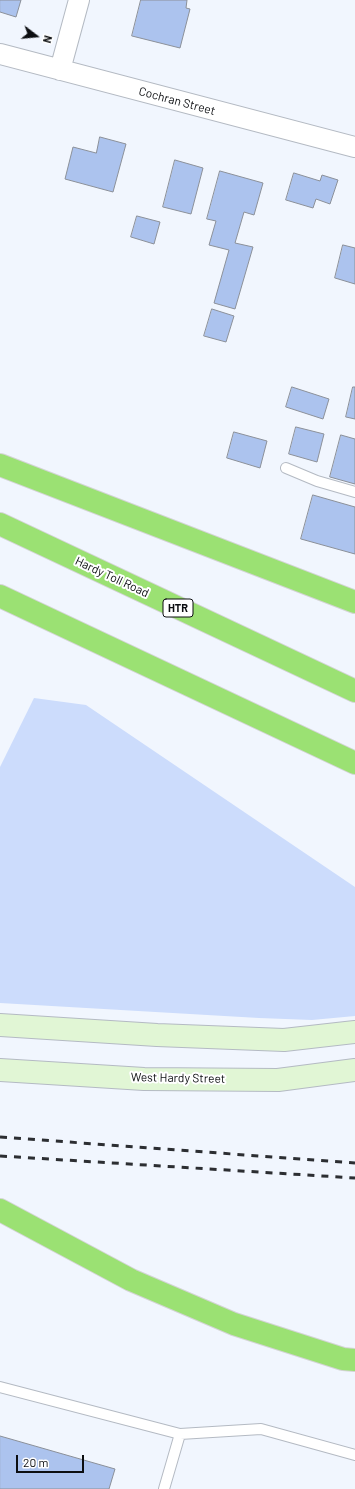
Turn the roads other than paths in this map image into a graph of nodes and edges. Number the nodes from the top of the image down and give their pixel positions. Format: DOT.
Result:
graph roads {
  1 [pos="79,0"];
  2 [pos="0,54"];
  3 [pos="60,70"];
  4 [pos="355,147"];
  5 [pos="0,466"];
  6 [pos="286,468"];
  7 [pos="355,492"];
  8 [pos="0,524"];
  9 [pos="0,596"];
  10 [pos="355,602"];
  11 [pos="355,691"];
  12 [pos="355,763"];
  13 [pos="0,1025"];
  14 [pos="355,1032"];
  15 [pos="0,1070"];
  16 [pos="355,1070"];
  17 [pos="0,1210"];
  18 [pos="349,1360"];
  19 [pos="0,1387"];
  20 [pos="180,1434"];
  21 [pos="355,1455"];
  22 [pos="164,1489"];
  1 -- 3 [label="street"];
  2 -- 3 [label="street, Cochran Street"];
  3 -- 4 [label="street, Cochran Street"];
  5 -- 10 [label="highway"];
  6 -- 7 [label="lane"];
  8 -- 11 [label="highway, Hardy Toll Road / HTR"];
  9 -- 12 [label="highway"];
  13 -- 14 [label="main road"];
  15 -- 16 [label="main road, West Hardy Street"];
  17 -- 18 [label="highway"];
  19 -- 20 [label="lane"];
  20 -- 21 [label="lane"];
  20 -- 22 [label="lane"];
}
